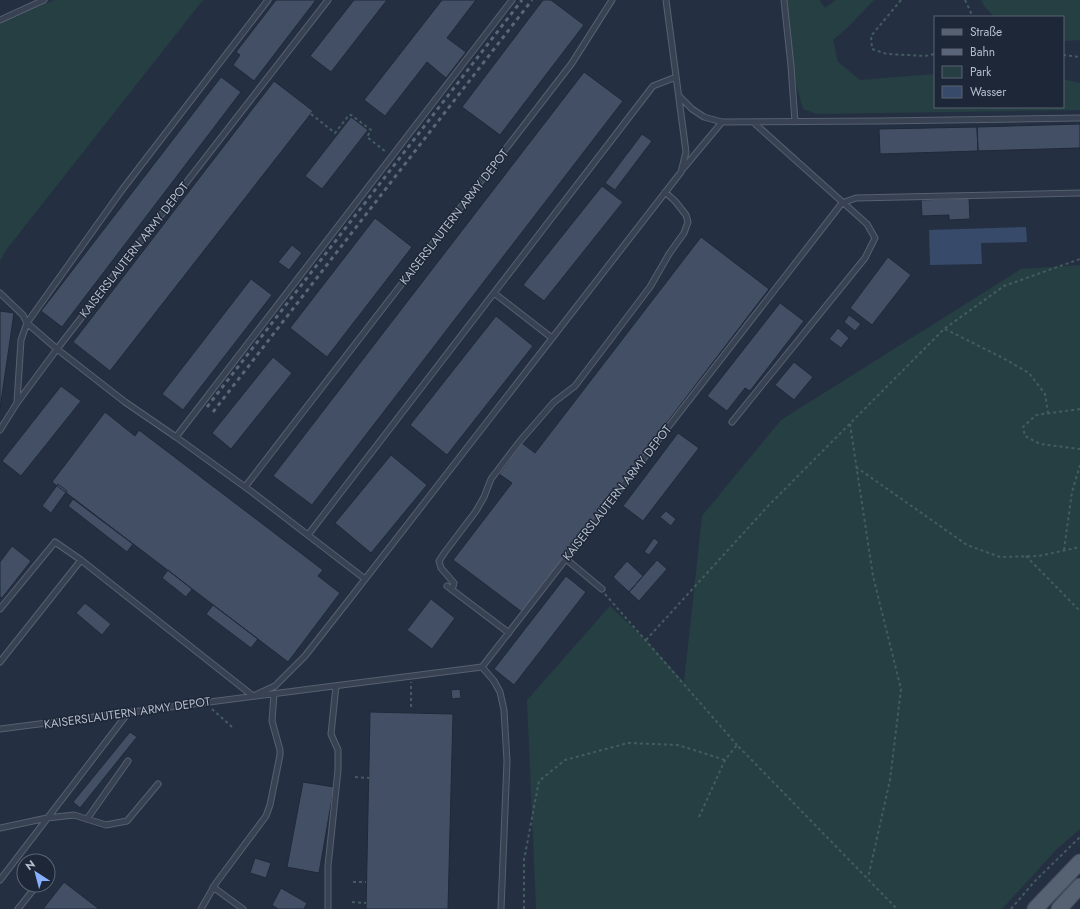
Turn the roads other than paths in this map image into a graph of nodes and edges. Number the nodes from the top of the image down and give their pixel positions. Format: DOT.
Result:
graph roads {
  1 [pos="44,0"];
  2 [pos="268,0"];
  3 [pos="328,0"];
  4 [pos="512,0"];
  5 [pos="612,0"];
  6 [pos="666,0"];
  7 [pos="784,0"];
  8 [pos="0,20"];
  9 [pos="676,77"];
  10 [pos="679,96"];
  11 [pos="1080,118"];
  12 [pos="722,122"];
  13 [pos="753,122"];
  14 [pos="795,122"];
  15 [pos="680,172"];
  16 [pos="664,192"];
  17 [pos="1080,193"];
  18 [pos="842,203"];
  19 [pos="0,293"];
  20 [pos="494,293"];
  21 [pos="27,323"];
  22 [pos="552,338"];
  23 [pos="57,349"];
  24 [pos="17,403"];
  25 [pos="732,422"];
  26 [pos="0,430"];
  27 [pos="176,437"];
  28 [pos="245,487"];
  29 [pos="308,535"];
  30 [pos="566,559"];
  31 [pos="81,560"];
  32 [pos="366,579"];
  33 [pos="447,586"];
  34 [pos="602,589"];
  35 [pos="452,590"];
  36 [pos="0,609"];
  37 [pos="509,633"];
  38 [pos="0,662"];
  39 [pos="482,668"];
  40 [pos="336,686"];
  41 [pos="274,694"];
  42 [pos="253,696"];
  43 [pos="128,713"];
  44 [pos="0,729"];
  45 [pos="128,761"];
  46 [pos="158,784"];
  47 [pos="47,818"];
  48 [pos="87,819"];
  49 [pos="0,828"];
  50 [pos="1080,862"];
  51 [pos="0,880"];
  52 [pos="1080,886"];
  53 [pos="213,888"];
  54 [pos="31,893"];
  55 [pos="18,909"];
  56 [pos="201,909"];
  57 [pos="243,909"];
  58 [pos="328,909"];
  59 [pos="501,909"];
  60 [pos="1035,909"];
  61 [pos="1058,909"];
  1 -- 8 [label="lane"];
  2 -- 21 [label="lane, KAISERSLAUTERN ARMY DEPOT"];
  3 -- 23 [label="lane, KAISERSLAUTERN ARMY DEPOT"];
  4 -- 27 [label="lane"];
  5 -- 28 [label="lane, KAISERSLAUTERN ARMY DEPOT"];
  6 -- 9 [label="lane, KAISERSLAUTERN ARMY DEPOT"];
  7 -- 14 [label="lane"];
  9 -- 10 [label="lane, KAISERSLAUTERN ARMY DEPOT"];
  9 -- 20 [label="lane"];
  10 -- 12 [label="lane"];
  10 -- 15 [label="lane, KAISERSLAUTERN ARMY DEPOT"];
  11 -- 14 [label="lane"];
  12 -- 13 [label="lane"];
  12 -- 15 [label="lane"];
  13 -- 14 [label="lane"];
  13 -- 18 [label="lane"];
  15 -- 16 [label="lane, KAISERSLAUTERN ARMY DEPOT"];
  16 -- 22 [label="lane, KAISERSLAUTERN ARMY DEPOT"];
  16 -- 35 [label="lane"];
  17 -- 18 [label="lane"];
  18 -- 25 [label="lane"];
  18 -- 30 [label="lane, KAISERSLAUTERN ARMY DEPOT"];
  19 -- 21 [label="lane"];
  20 -- 22 [label="lane"];
  20 -- 29 [label="lane"];
  21 -- 23 [label="lane"];
  21 -- 24 [label="lane, KAISERSLAUTERN ARMY DEPOT"];
  22 -- 32 [label="lane, KAISERSLAUTERN ARMY DEPOT"];
  23 -- 24 [label="lane, KAISERSLAUTERN ARMY DEPOT"];
  23 -- 27 [label="lane"];
  24 -- 26 [label="lane, KAISERSLAUTERN ARMY DEPOT"];
  27 -- 28 [label="lane"];
  28 -- 29 [label="lane"];
  29 -- 32 [label="lane"];
  30 -- 34 [label="lane"];
  30 -- 37 [label="lane, KAISERSLAUTERN ARMY DEPOT"];
  31 -- 36 [label="lane"];
  31 -- 38 [label="lane"];
  31 -- 42 [label="lane"];
  32 -- 42 [label="lane, KAISERSLAUTERN ARMY DEPOT"];
  33 -- 35 [label="lane"];
  35 -- 37 [label="lane"];
  37 -- 39 [label="lane, KAISERSLAUTERN ARMY DEPOT"];
  39 -- 40 [label="lane, KAISERSLAUTERN ARMY DEPOT"];
  39 -- 59 [label="lane"];
  40 -- 41 [label="lane, KAISERSLAUTERN ARMY DEPOT"];
  40 -- 58 [label="lane"];
  41 -- 42 [label="lane, KAISERSLAUTERN ARMY DEPOT"];
  41 -- 53 [label="lane"];
  42 -- 43 [label="lane, KAISERSLAUTERN ARMY DEPOT"];
  43 -- 44 [label="lane, KAISERSLAUTERN ARMY DEPOT"];
  43 -- 47 [label="lane"];
  45 -- 48 [label="lane"];
  46 -- 48 [label="lane"];
  47 -- 48 [label="lane"];
  47 -- 49 [label="lane"];
  47 -- 51 [label="lane"];
  50 -- 60 [label="main road"];
  52 -- 61 [label="main road"];
  53 -- 56 [label="lane"];
  53 -- 57 [label="lane"];
  54 -- 55 [label="lane"];
}
